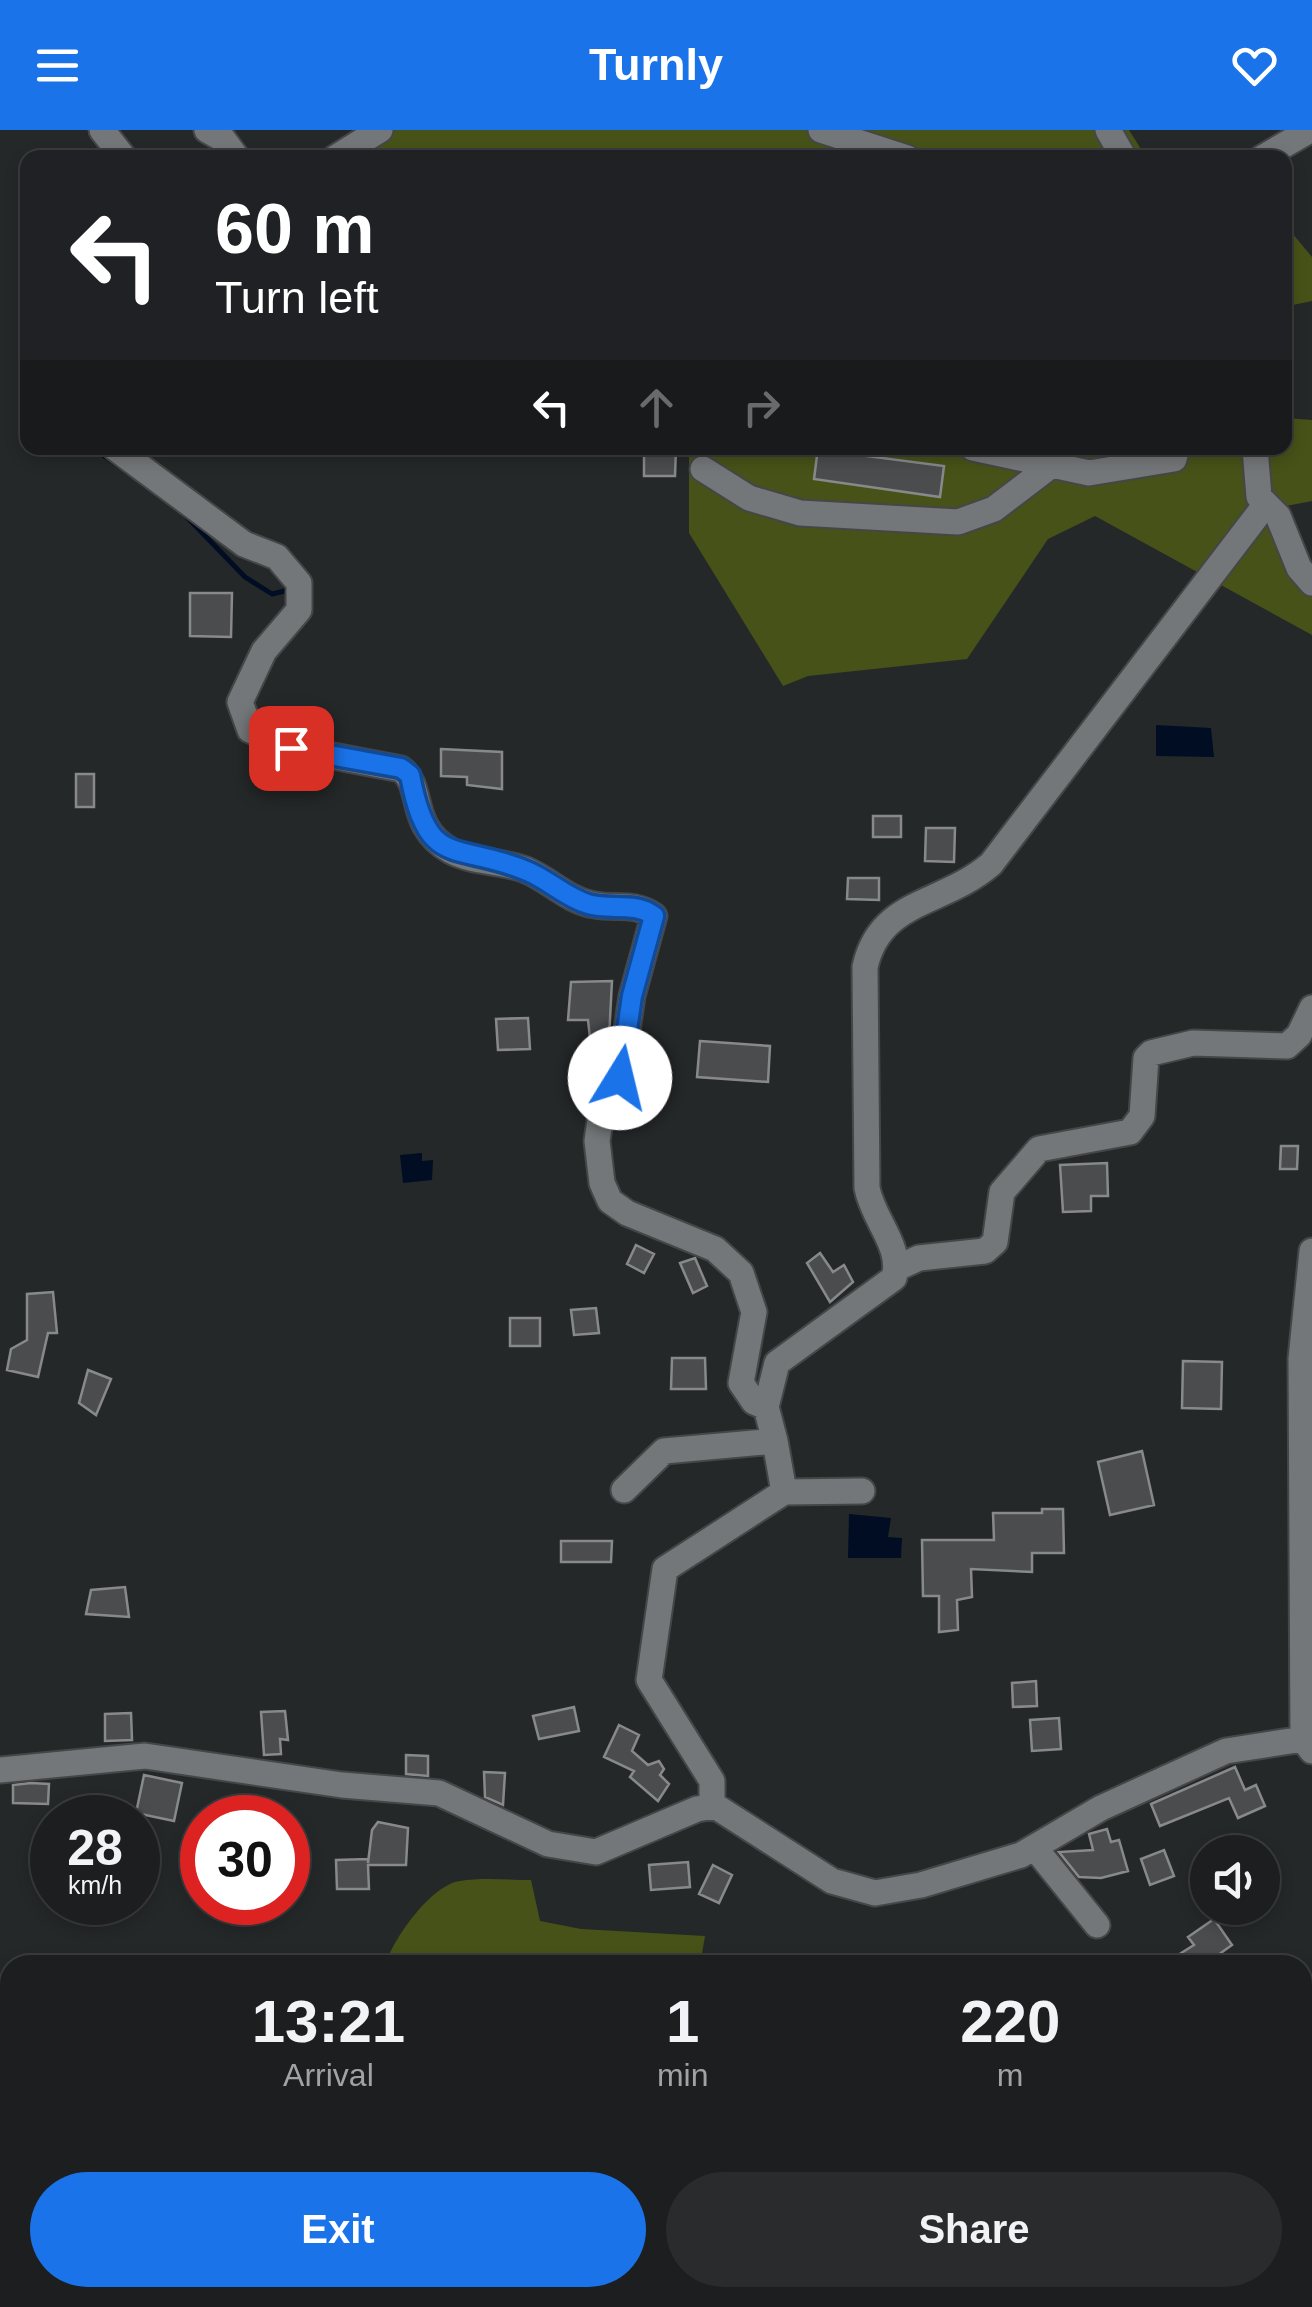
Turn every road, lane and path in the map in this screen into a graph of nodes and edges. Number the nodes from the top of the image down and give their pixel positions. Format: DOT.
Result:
graph roads {
  1 [pos="207,130"];
  2 [pos="380,130"];
  3 [pos="822,130"];
  4 [pos="1310,130"];
  5 [pos="231,150"];
  6 [pos="348,150"];
  7 [pos="883,150"];
  8 [pos="1276,150"];
  9 [pos="124,455"];
  10 [pos="1008,455"];
  11 [pos="1175,455"];
  12 [pos="1254,455"];
  13 [pos="1053,464"];
  14 [pos="703,469"];
  15 [pos="1266,504"];
  16 [pos="1312,583"];
  17 [pos="1312,1008"];
  18 [pos="1312,1252"];
  19 [pos="897,1268"];
  20 [pos="766,1406"];
  21 [pos="775,1440"];
  22 [pos="624,1490"];
  23 [pos="862,1491"];
  24 [pos="784,1492"];
  25 [pos="1308,1745"];
  26 [pos="0,1770"];
  27 [pos="712,1806"];
  28 [pos="1035,1848"];
  29 [pos="1097,1924"];
  1 -- 5 [label="street"];
  2 -- 6 [label="street"];
  3 -- 7 [label="street"];
  4 -- 8 [label="street"];
  9 -- 20 [label="street"];
  10 -- 13 [label="street"];
  11 -- 13 [label="street"];
  12 -- 15 [label="street"];
  13 -- 14 [label="street"];
  15 -- 16 [label="street"];
  15 -- 19 [label="street"];
  17 -- 19 [label="street"];
  18 -- 25 [label="street"];
  19 -- 20 [label="street"];
  20 -- 21 [label="street"];
  21 -- 22 [label="street"];
  21 -- 24 [label="street"];
  23 -- 24 [label="street"];
  24 -- 27 [label="street"];
  25 -- 28 [label="street"];
  26 -- 27 [label="street"];
  27 -- 28 [label="street"];
  28 -- 29 [label="street"];
}
